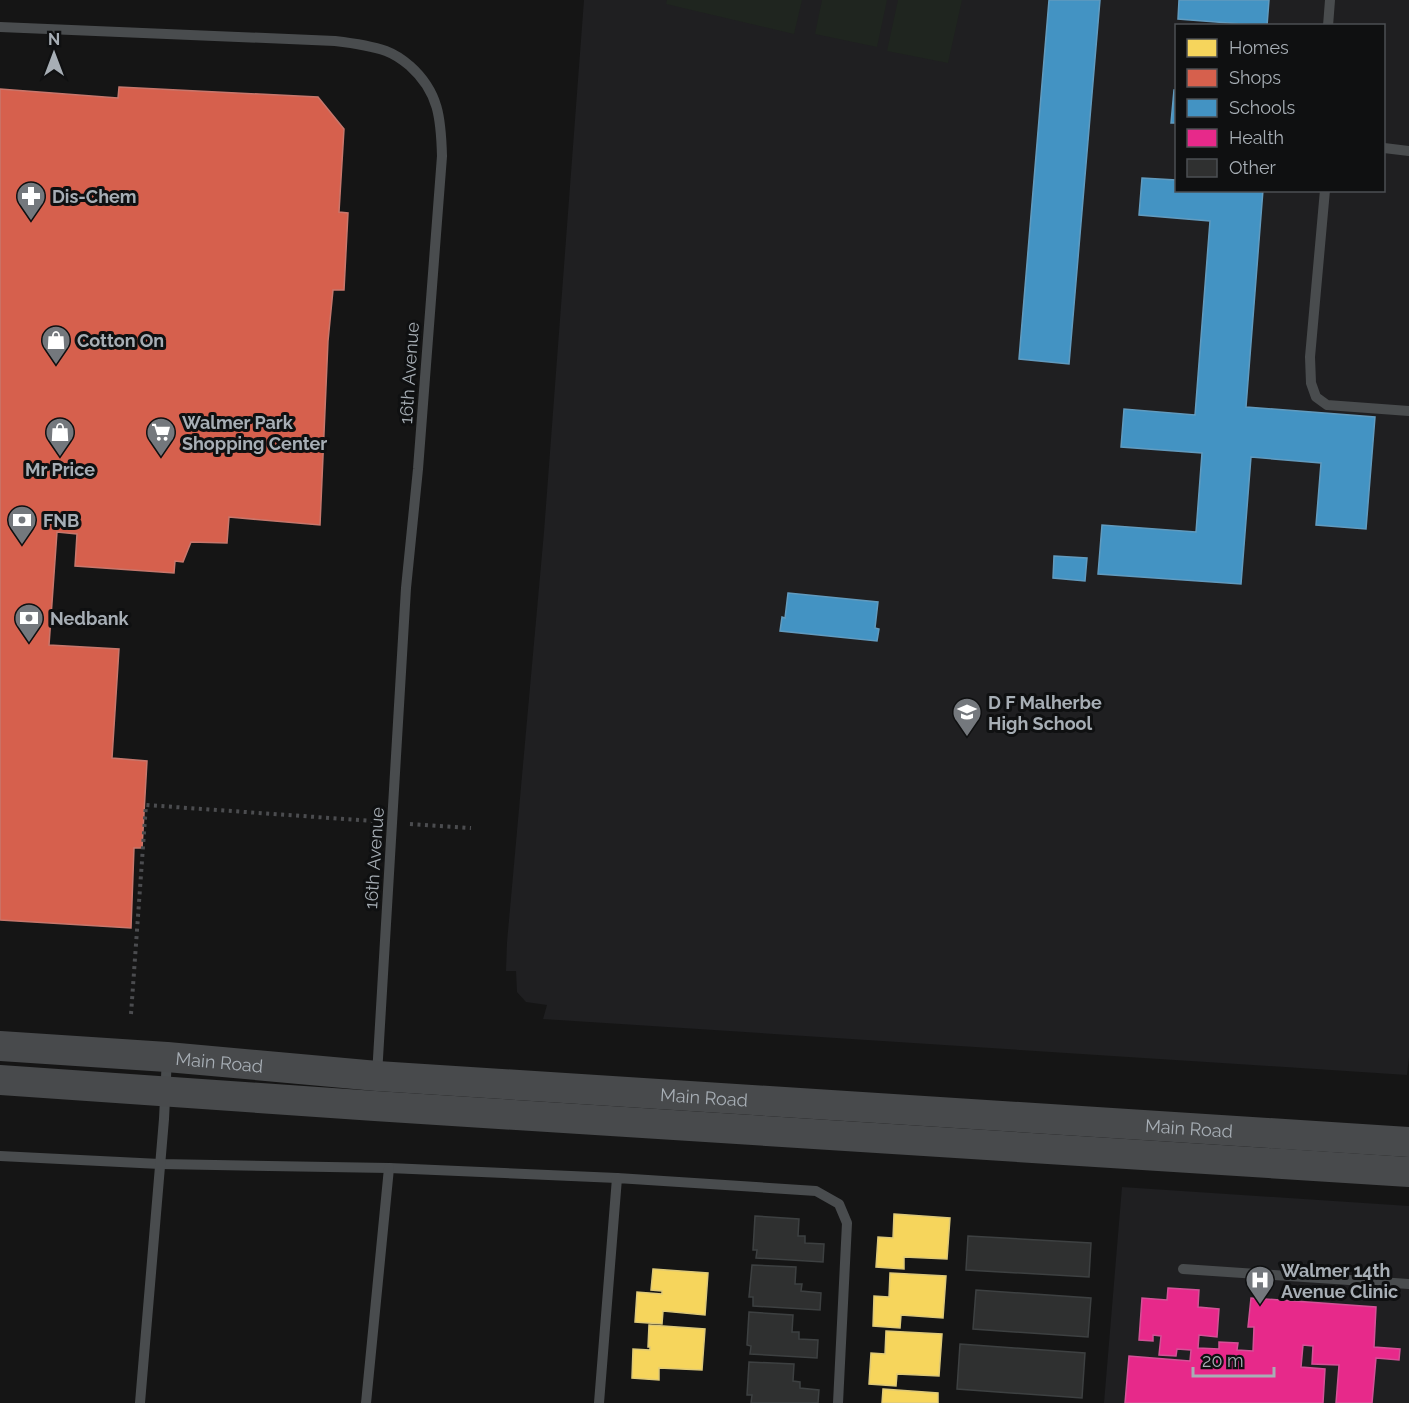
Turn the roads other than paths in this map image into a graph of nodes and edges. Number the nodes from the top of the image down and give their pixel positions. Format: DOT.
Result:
graph roads {
  1 [pos="1330,0"];
  2 [pos="1328,24"];
  3 [pos="0,27"];
  4 [pos="1385,148"];
  5 [pos="1409,151"];
  6 [pos="1325,192"];
  7 [pos="1409,411"];
  8 [pos="0,1046"];
  9 [pos="167,1057"];
  10 [pos="0,1080"];
  11 [pos="165,1091"];
  12 [pos="376,1091"];
  13 [pos="1409,1142"];
  14 [pos="0,1156"];
  15 [pos="160,1164"];
  16 [pos="388,1168"];
  17 [pos="1409,1172"];
  18 [pos="617,1178"];
  19 [pos="1183,1269"];
  20 [pos="1409,1284"];
  21 [pos="140,1403"];
  22 [pos="366,1403"];
  23 [pos="599,1403"];
  24 [pos="838,1403"];
  1 -- 2 [label="lane"];
  3 -- 12 [label="lane, 16th Avenue"];
  4 -- 5 [label="lane"];
  6 -- 7 [label="lane"];
  8 -- 9 [label="main road, Main Road"];
  9 -- 11 [label="lane"];
  9 -- 12 [label="main road, Main Road"];
  10 -- 11 [label="main road, Main Road"];
  11 -- 12 [label="main road, Main Road"];
  11 -- 15 [label="lane"];
  12 -- 13 [label="main road, Main Road"];
  12 -- 17 [label="main road, Main Road"];
  14 -- 15 [label="lane"];
  15 -- 16 [label="lane"];
  15 -- 21 [label="lane"];
  16 -- 18 [label="lane"];
  16 -- 22 [label="lane"];
  18 -- 23 [label="lane"];
  18 -- 24 [label="lane"];
  19 -- 20 [label="lane"];
}
